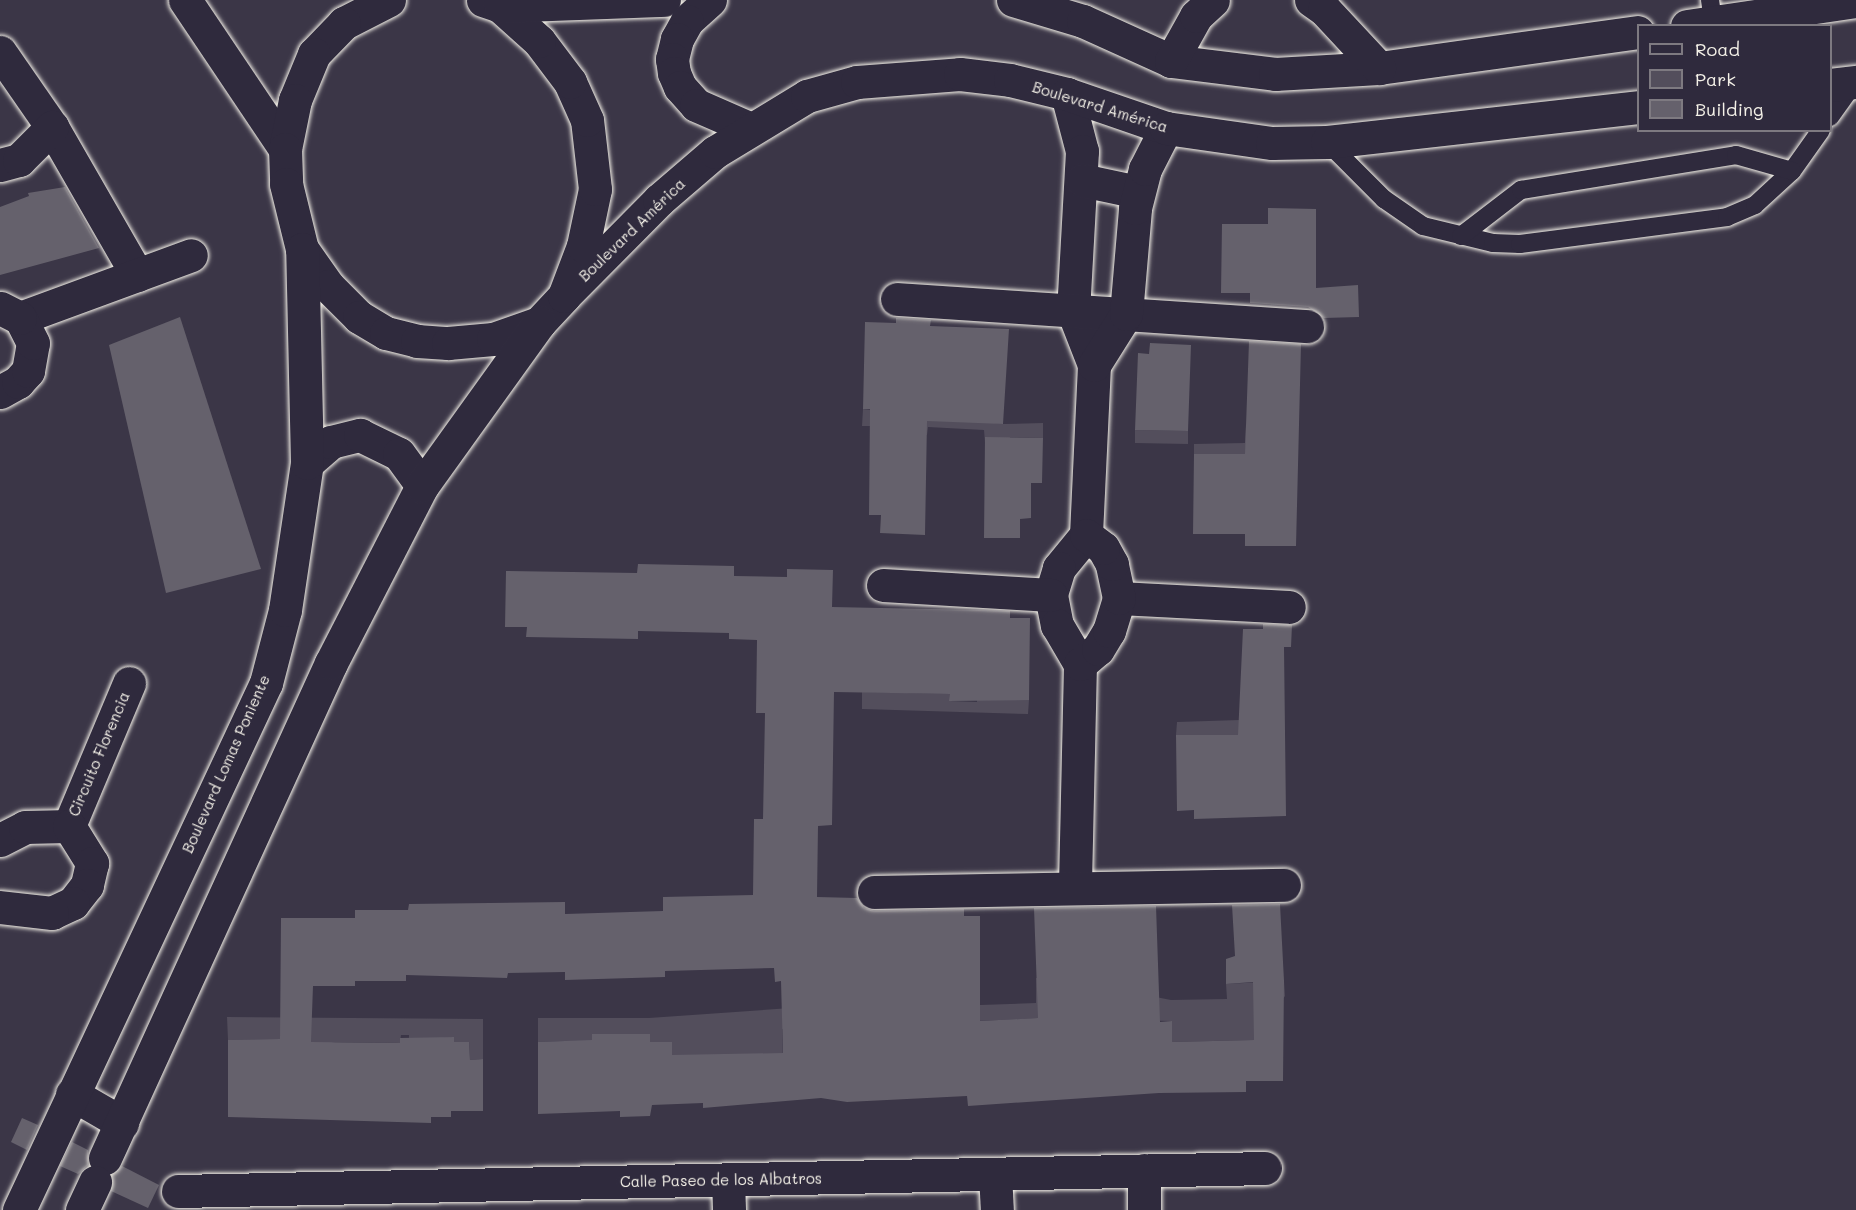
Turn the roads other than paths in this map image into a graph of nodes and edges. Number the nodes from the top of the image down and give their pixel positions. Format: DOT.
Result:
graph roads {
  1 [pos="185,0"];
  2 [pos="389,0"];
  3 [pos="664,0"];
  4 [pos="710,0"];
  5 [pos="1013,0"];
  6 [pos="1212,0"];
  7 [pos="1311,0"];
  8 [pos="1856,2"];
  9 [pos="491,3"];
  10 [pos="1704,16"];
  11 [pos="1637,32"];
  12 [pos="0,52"];
  13 [pos="1171,61"];
  14 [pos="1379,68"];
  15 [pos="1847,83"];
  16 [pos="1067,94"];
  17 [pos="1637,107"];
  18 [pos="1832,113"];
  19 [pos="52,127"];
  20 [pos="749,128"];
  21 [pos="1166,128"];
  22 [pos="1820,132"];
  23 [pos="1327,142"];
  24 [pos="285,148"];
  25 [pos="0,165"];
  26 [pos="1792,171"];
  27 [pos="1082,180"];
  28 [pos="1138,192"];
  29 [pos="1461,236"];
  30 [pos="302,249"];
  31 [pos="191,255"];
  32 [pos="137,275"];
  33 [pos="564,296"];
  34 [pos="897,299"];
  35 [pos="1073,311"];
  36 [pos="10,313"];
  37 [pos="1126,314"];
  38 [pos="538,323"];
  39 [pos="1307,326"];
  40 [pos="1094,365"];
  41 [pos="0,392"];
  42 [pos="307,463"];
  43 [pos="422,486"];
  44 [pos="1086,535"];
  45 [pos="883,585"];
  46 [pos="1052,595"];
  47 [pos="1119,598"];
  48 [pos="1289,607"];
  49 [pos="1080,664"];
  50 [pos="129,683"];
  51 [pos="69,826"];
  52 [pos="0,840"];
  53 [pos="1284,885"];
  54 [pos="1075,888"];
  55 [pos="874,892"];
  56 [pos="0,907"];
  57 [pos="72,1094"];
  58 [pos="122,1123"];
  59 [pos="1265,1168"];
  60 [pos="1144,1170"];
  61 [pos="995,1174"];
  62 [pos="94,1184"];
  63 [pos="178,1191"];
  64 [pos="729,1195"];
  65 [pos="464,1198"];
  66 [pos="287,1199"];
  67 [pos="19,1210"];
  68 [pos="997,1210"];
  69 [pos="1144,1210"];
  1 -- 24 [label="street"];
  2 -- 24 [label="street"];
  3 -- 9 [label="street"];
  4 -- 20 [label="street"];
  5 -- 13 [label="street"];
  6 -- 13 [label="street"];
  7 -- 14 [label="street"];
  8 -- 10 [label="street"];
  9 -- 33 [label="street"];
  11 -- 14 [label="street"];
  12 -- 19 [label="street"];
  13 -- 14 [label="street"];
  15 -- 18 [label="lane"];
  16 -- 20 [label="street, Boulevard América"];
  16 -- 21 [label="street, Boulevard América"];
  16 -- 27 [label="street"];
  17 -- 23 [label="street, Boulevard América"];
  19 -- 25 [label="street"];
  19 -- 32 [label="street"];
  20 -- 33 [label="street, Boulevard América"];
  21 -- 23 [label="street, Boulevard América"];
  21 -- 28 [label="street"];
  22 -- 26 [label="lane"];
  23 -- 29 [label="lane"];
  24 -- 30 [label="street"];
  26 -- 29 [label="lane"];
  26 -- 29 [label="lane"];
  27 -- 28 [label="street"];
  27 -- 35 [label="street"];
  28 -- 37 [label="street"];
  30 -- 38 [label="street"];
  30 -- 42 [label="street, Boulevard Lomas Poniente"];
  31 -- 32 [label="street"];
  32 -- 36 [label="street"];
  33 -- 38 [label="street, Boulevard América"];
  34 -- 35 [label="street"];
  35 -- 37 [label="street"];
  35 -- 40 [label="street"];
  36 -- 41 [label="street"];
  37 -- 39 [label="street"];
  37 -- 40 [label="street"];
  38 -- 43 [label="street"];
  40 -- 44 [label="street"];
  42 -- 43 [label="street"];
  42 -- 57 [label="street, Boulevard Lomas Poniente"];
  43 -- 58 [label="street"];
  44 -- 46 [label="street"];
  44 -- 47 [label="street"];
  45 -- 46 [label="street"];
  46 -- 49 [label="street"];
  47 -- 48 [label="street"];
  47 -- 49 [label="street"];
  49 -- 54 [label="street"];
  50 -- 51 [label="street, Circuito Florencia"];
  51 -- 52 [label="street, Circuito Florencia"];
  51 -- 56 [label="street, Circuito Florencia"];
  53 -- 54 [label="street"];
  54 -- 55 [label="street"];
  57 -- 58 [label="street"];
  57 -- 67 [label="street, Boulevard Lomas Poniente"];
  58 -- 62 [label="street"];
  59 -- 60 [label="street, Calle Paseo de los Albatros"];
  60 -- 61 [label="street, Calle Paseo de los Albatros"];
  60 -- 69 [label="street"];
  61 -- 64 [label="street, Calle Paseo de los Albatros"];
  61 -- 68 [label="street"];
  63 -- 66 [label="street, Calle Paseo de los Albatros"];
  64 -- 65 [label="street, Calle Paseo de los Albatros"];
  65 -- 66 [label="street, Calle Paseo de los Albatros"];
}
